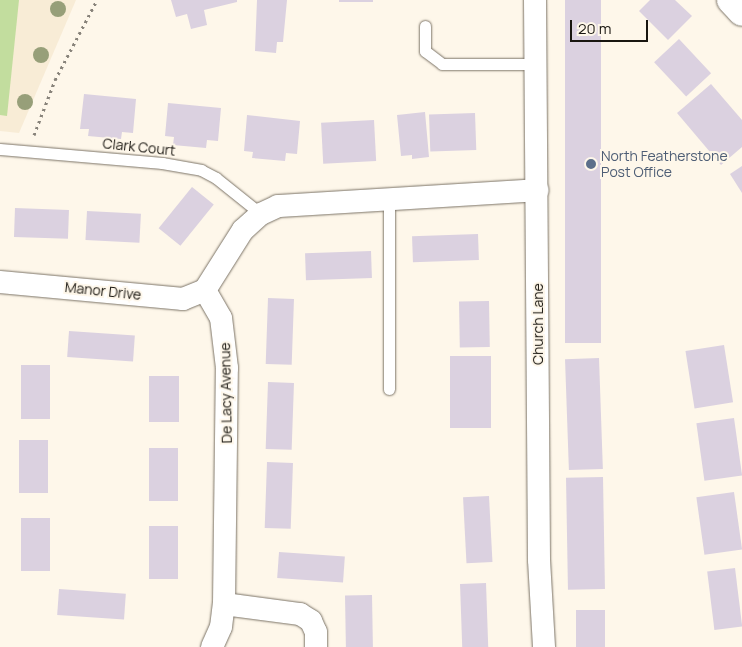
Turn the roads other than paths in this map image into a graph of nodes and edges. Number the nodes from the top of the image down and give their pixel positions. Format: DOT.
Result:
graph roads {
  1 [pos="535,0"];
  2 [pos="731,0"];
  3 [pos="742,12"];
  4 [pos="425,26"];
  5 [pos="536,64"];
  6 [pos="0,149"];
  7 [pos="538,190"];
  8 [pos="389,199"];
  9 [pos="261,214"];
  10 [pos="0,282"];
  11 [pos="205,290"];
  12 [pos="389,389"];
  13 [pos="224,604"];
  14 [pos="212,647"];
  15 [pos="316,647"];
  16 [pos="544,647"];
  1 -- 5 [label="street, Church Lane"];
  2 -- 3 [label="main road"];
  4 -- 5 [label="lane"];
  5 -- 7 [label="street, Church Lane"];
  6 -- 9 [label="lane, Clark Court"];
  7 -- 8 [label="street"];
  7 -- 16 [label="street, Church Lane"];
  8 -- 9 [label="street"];
  8 -- 12 [label="lane"];
  9 -- 11 [label="street"];
  10 -- 11 [label="street, Manor Drive"];
  11 -- 13 [label="street, De Lacy Avenue"];
  13 -- 14 [label="street, De Lacy Avenue"];
  13 -- 15 [label="street"];
}
